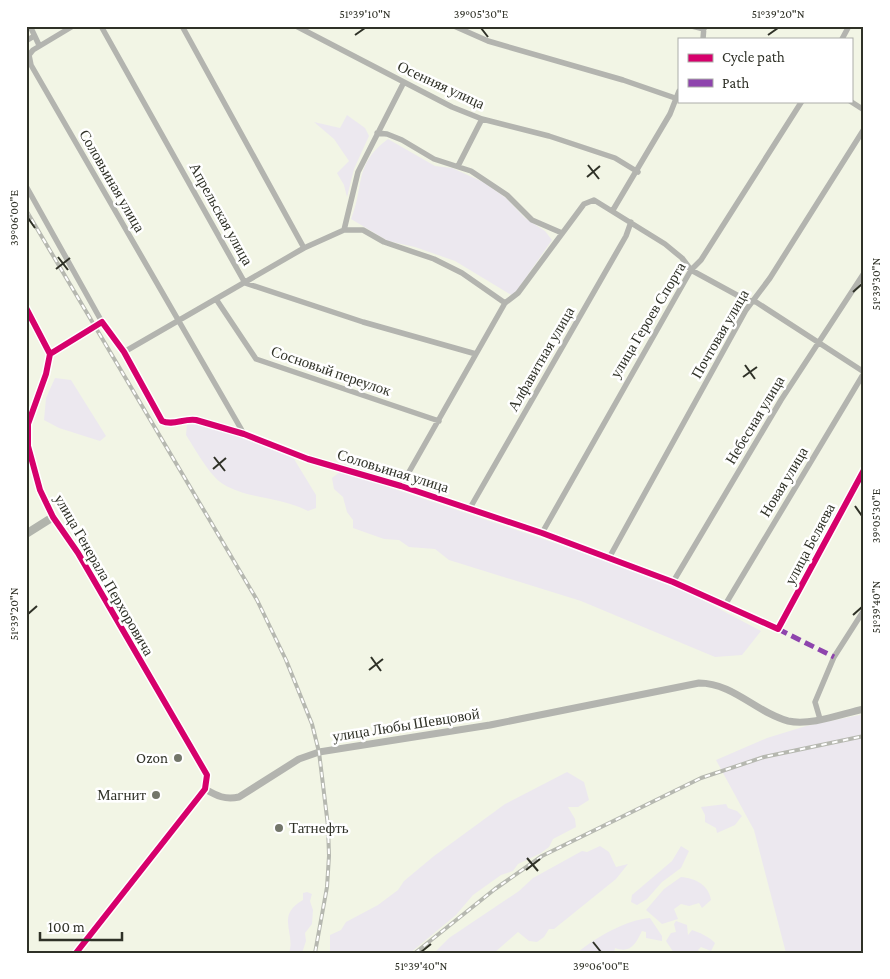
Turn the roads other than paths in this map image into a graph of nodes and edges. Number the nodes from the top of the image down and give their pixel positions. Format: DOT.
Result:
graph roads {
  1 [pos="30,26"];
  2 [pos="73,26"];
  3 [pos="101,26"];
  4 [pos="182,26"];
  5 [pos="296,26"];
  6 [pos="454,26"];
  7 [pos="692,26"];
  8 [pos="849,26"];
  9 [pos="704,28"];
  10 [pos="34,36"];
  11 [pos="843,38"];
  12 [pos="26,41"];
  13 [pos="39,45"];
  14 [pos="404,82"];
  15 [pos="678,93"];
  16 [pos="675,98"];
  17 [pos="801,102"];
  18 [pos="852,102"];
  19 [pos="864,110"];
  20 [pos="482,119"];
  21 [pos="864,129"];
  22 [pos="377,133"];
  23 [pos="458,166"];
  24 [pos="638,172"];
  25 [pos="26,186"];
  26 [pos="613,210"];
  27 [pos="631,222"];
  28 [pos="344,230"];
  29 [pos="562,233"];
  30 [pos="304,248"];
  31 [pos="691,270"];
  32 [pos="864,273"];
  33 [pos="245,283"];
  34 [pos="216,299"];
  35 [pos="505,302"];
  36 [pos="752,302"];
  37 [pos="26,308"];
  38 [pos="178,320"];
  39 [pos="102,322"];
  40 [pos="816,343"];
  41 [pos="124,352"];
  42 [pos="50,354"];
  43 [pos="476,354"];
  44 [pos="864,373"];
  45 [pos="438,421"];
  46 [pos="244,434"];
  47 [pos="864,470"];
  48 [pos="401,486"];
  49 [pos="470,508"];
  50 [pos="54,517"];
  51 [pos="542,533"];
  52 [pos="26,534"];
  53 [pos="609,558"];
  54 [pos="673,582"];
  55 [pos="725,605"];
  56 [pos="864,610"];
  57 [pos="778,629"];
  58 [pos="864,709"];
  59 [pos="820,718"];
  60 [pos="205,789"];
  61 [pos="76,953"];
  1 -- 10 [label="street"];
  2 -- 13 [label="street"];
  3 -- 33 [label="street, Апрельская улица"];
  4 -- 30 [label="street"];
  5 -- 14 [label="street, Осенняя улица"];
  6 -- 16 [label="street"];
  7 -- 9 [label="street"];
  8 -- 11 [label="street"];
  10 -- 12 [label="street"];
  10 -- 13 [label="street"];
  13 -- 38 [label="street, Соловьиная улица"];
  14 -- 20 [label="street, Осенняя улица"];
  14 -- 22 [label="street"];
  15 -- 16 [label="street"];
  16 -- 24 [label="street"];
  17 -- 31 [label="street, улица Героев Спорта"];
  18 -- 19 [label="street"];
  20 -- 23 [label="street"];
  20 -- 24 [label="street, Осенняя улица"];
  21 -- 36 [label="street, Почтовая улица"];
  22 -- 23 [label="street"];
  22 -- 28 [label="street"];
  23 -- 29 [label="street"];
  24 -- 26 [label="street"];
  25 -- 39 [label="street, Соловьиная улица"];
  26 -- 27 [label="street"];
  26 -- 29 [label="street"];
  27 -- 31 [label="street"];
  27 -- 49 [label="street, Алфавитная улица"];
  28 -- 30 [label="street"];
  28 -- 35 [label="street"];
  29 -- 35 [label="street"];
  30 -- 33 [label="street"];
  31 -- 36 [label="street"];
  31 -- 51 [label="street, улица Героев Спорта"];
  32 -- 40 [label="street, Небесная улица"];
  33 -- 34 [label="street"];
  33 -- 43 [label="street, Апрельская улица"];
  34 -- 38 [label="street"];
  34 -- 45 [label="street, Сосновый переулок"];
  35 -- 43 [label="street"];
  36 -- 40 [label="street"];
  36 -- 53 [label="street, Почтовая улица"];
  37 -- 42 [label="street"];
  38 -- 41 [label="street"];
  38 -- 46 [label="street, Соловьиная улица"];
  39 -- 41 [label="street, Соловьиная улица"];
  39 -- 42 [label="street"];
  40 -- 44 [label="street"];
  40 -- 54 [label="street, Небесная улица"];
  41 -- 46 [label="street, Соловьиная улица"];
  42 -- 50 [label="street, улица Генерала Перхоровича"];
  43 -- 45 [label="street"];
  44 -- 55 [label="street, Новая улица"];
  45 -- 48 [label="street"];
  46 -- 48 [label="street, Соловьиная улица"];
  47 -- 57 [label="street, улица Беляева"];
  48 -- 49 [label="street, Соловьиная улица"];
  49 -- 51 [label="street, Соловьиная улица"];
  50 -- 52 [label="main road"];
  50 -- 60 [label="street, улица Генерала Перхоровича"];
  51 -- 53 [label="street, Соловьиная улица"];
  53 -- 54 [label="street, Соловьиная улица"];
  54 -- 55 [label="street, Соловьиная улица"];
  55 -- 57 [label="street, Соловьиная улица"];
  56 -- 59 [label="street"];
  58 -- 59 [label="street, улица Любы Шевцовой"];
  59 -- 60 [label="street, улица Любы Шевцовой"];
  60 -- 61 [label="street"];
}
